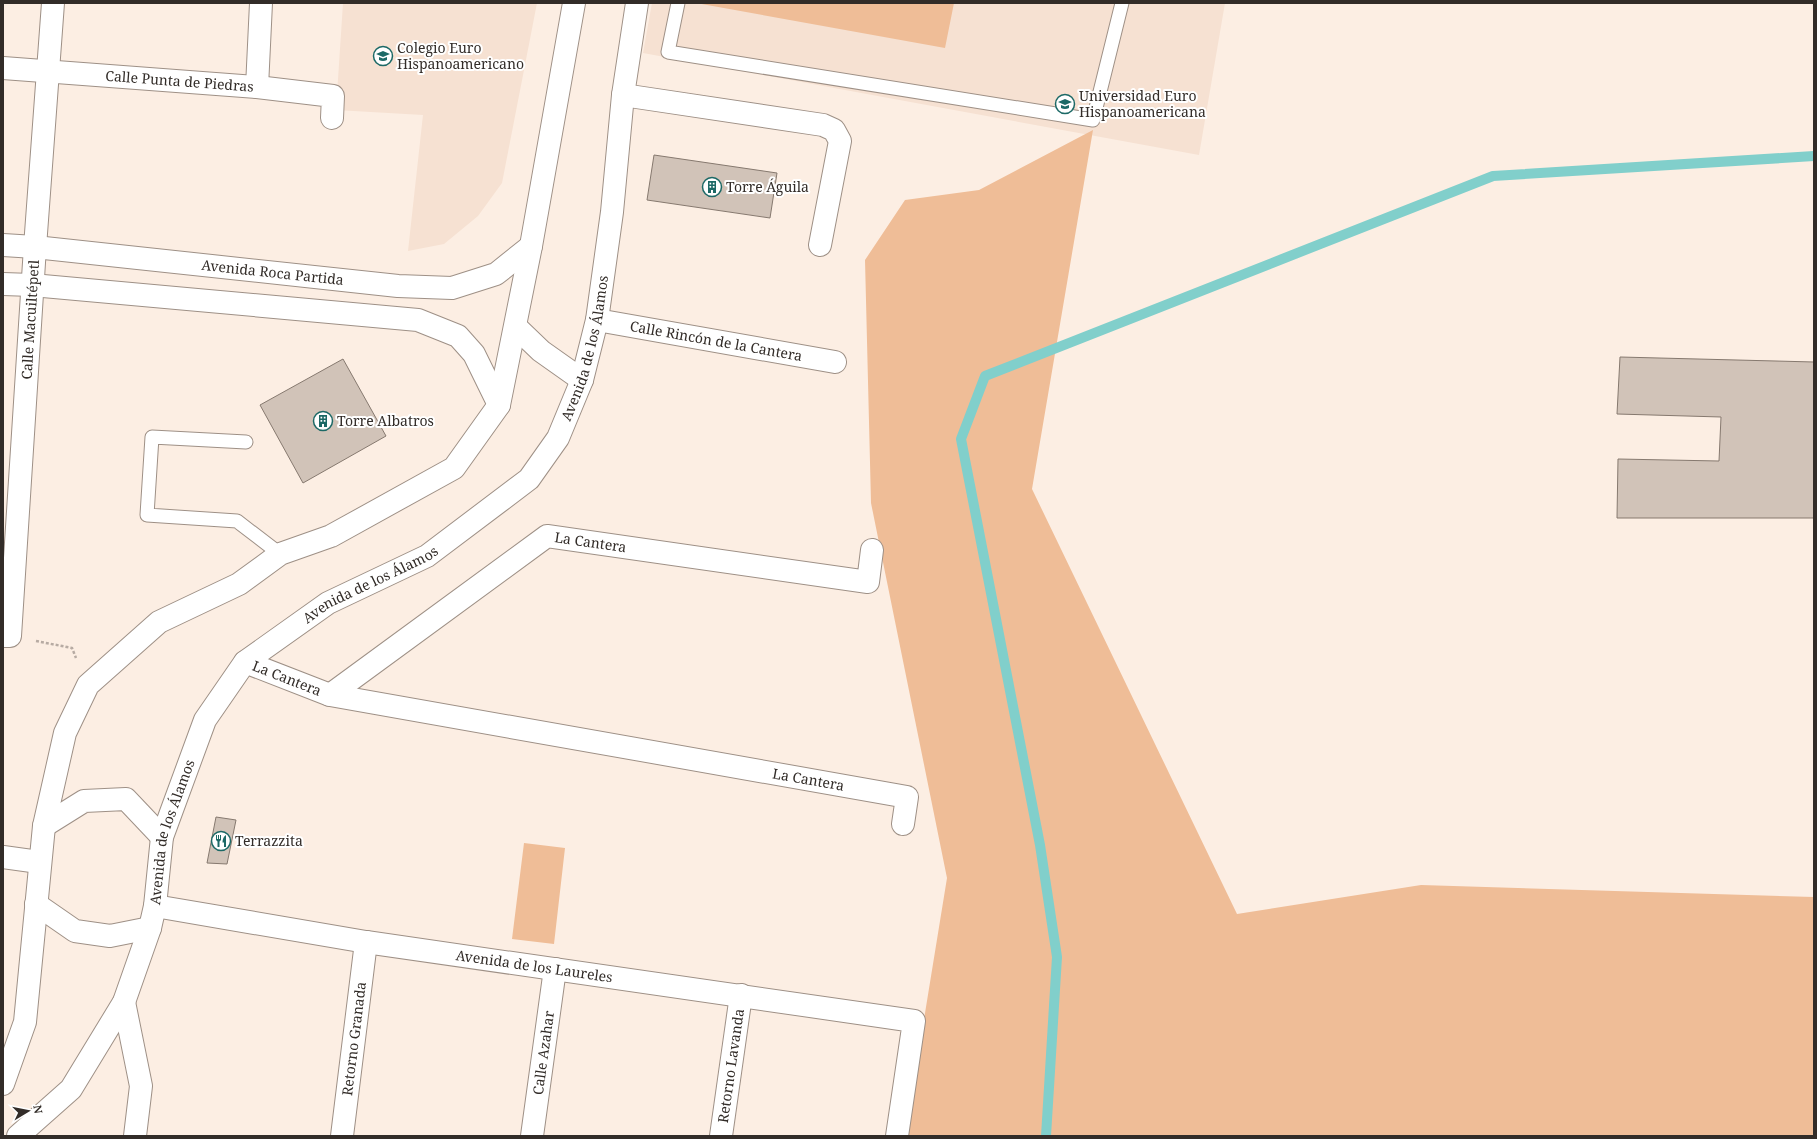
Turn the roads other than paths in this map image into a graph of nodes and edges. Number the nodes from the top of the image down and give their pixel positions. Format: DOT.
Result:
graph roads {
  1 [pos="53,3"];
  2 [pos="261,3"];
  3 [pos="574,3"];
  4 [pos="636,3"];
  5 [pos="678,3"];
  6 [pos="1122,3"];
  7 [pos="3,68"];
  8 [pos="49,72"];
  9 [pos="257,87"];
  10 [pos="623,95"];
  11 [pos="332,118"];
  12 [pos="3,245"];
  13 [pos="820,245"];
  14 [pos="531,246"];
  15 [pos="35,247"];
  16 [pos="3,284"];
  17 [pos="32,285"];
  18 [pos="597,320"];
  19 [pos="516,327"];
  20 [pos="835,362"];
  21 [pos="582,380"];
  22 [pos="500,405"];
  23 [pos="246,442"];
  24 [pos="872,550"];
  25 [pos="280,554"];
  26 [pos="7,636"];
  27 [pos="245,662"];
  28 [pos="330,694"];
  29 [pos="904,824"];
  30 [pos="44,826"];
  31 [pos="162,837"];
  32 [pos="3,857"];
  33 [pos="39,862"];
  34 [pos="36,904"];
  35 [pos="155,906"];
  36 [pos="150,928"];
  37 [pos="366,942"];
  38 [pos="555,969"];
  39 [pos="741,995"];
  40 [pos="124,1002"];
  41 [pos="3,1084"];
  42 [pos="18,1136"];
  43 [pos="135,1136"];
  44 [pos="342,1136"];
  45 [pos="532,1136"];
  46 [pos="721,1136"];
  47 [pos="897,1136"];
  1 -- 8 [label="street, Calle Macuiltépetl"];
  2 -- 9 [label="street"];
  3 -- 14 [label="street"];
  4 -- 10 [label="street, Avenida de los Álamos"];
  5 -- 6 [label="lane"];
  7 -- 8 [label="street, Calle Punta de Piedras"];
  8 -- 9 [label="street, Calle Punta de Piedras"];
  8 -- 15 [label="street, Calle Macuiltépetl"];
  9 -- 11 [label="street, Calle Punta de Piedras"];
  10 -- 13 [label="street"];
  10 -- 18 [label="street, Avenida de los Álamos"];
  12 -- 15 [label="street, Avenida Roca Partida"];
  14 -- 15 [label="street, Avenida Roca Partida"];
  14 -- 19 [label="street"];
  15 -- 17 [label="street, Calle Macuiltépetl"];
  16 -- 17 [label="street"];
  17 -- 22 [label="street"];
  17 -- 26 [label="street, Calle Macuiltépetl"];
  18 -- 20 [label="street, Calle Rincón de la Cantera"];
  18 -- 21 [label="street, Avenida de los Álamos"];
  19 -- 21 [label="street"];
  19 -- 22 [label="street"];
  21 -- 27 [label="street, Avenida de los Álamos"];
  22 -- 25 [label="street"];
  23 -- 25 [label="lane"];
  24 -- 28 [label="street, La Cantera"];
  25 -- 30 [label="street"];
  27 -- 28 [label="street, La Cantera"];
  27 -- 31 [label="street, Avenida de los Álamos"];
  28 -- 29 [label="street, La Cantera"];
  30 -- 31 [label="street"];
  30 -- 33 [label="street"];
  31 -- 35 [label="street, Avenida de los Álamos"];
  32 -- 33 [label="street"];
  33 -- 34 [label="street"];
  34 -- 36 [label="street"];
  34 -- 41 [label="street"];
  35 -- 36 [label="street, Avenida de los Álamos"];
  35 -- 37 [label="street, Avenida de los Laureles"];
  36 -- 40 [label="street, Avenida de los Álamos"];
  37 -- 38 [label="street, Avenida de los Laureles"];
  37 -- 44 [label="street, Retorno Granada"];
  38 -- 39 [label="street, Avenida de los Laureles"];
  38 -- 45 [label="street, Calle Azahar"];
  39 -- 46 [label="street, Retorno Lavanda"];
  39 -- 47 [label="street, Avenida de los Laureles"];
  40 -- 42 [label="street, Avenida de los Álamos"];
  40 -- 43 [label="street"];
}
